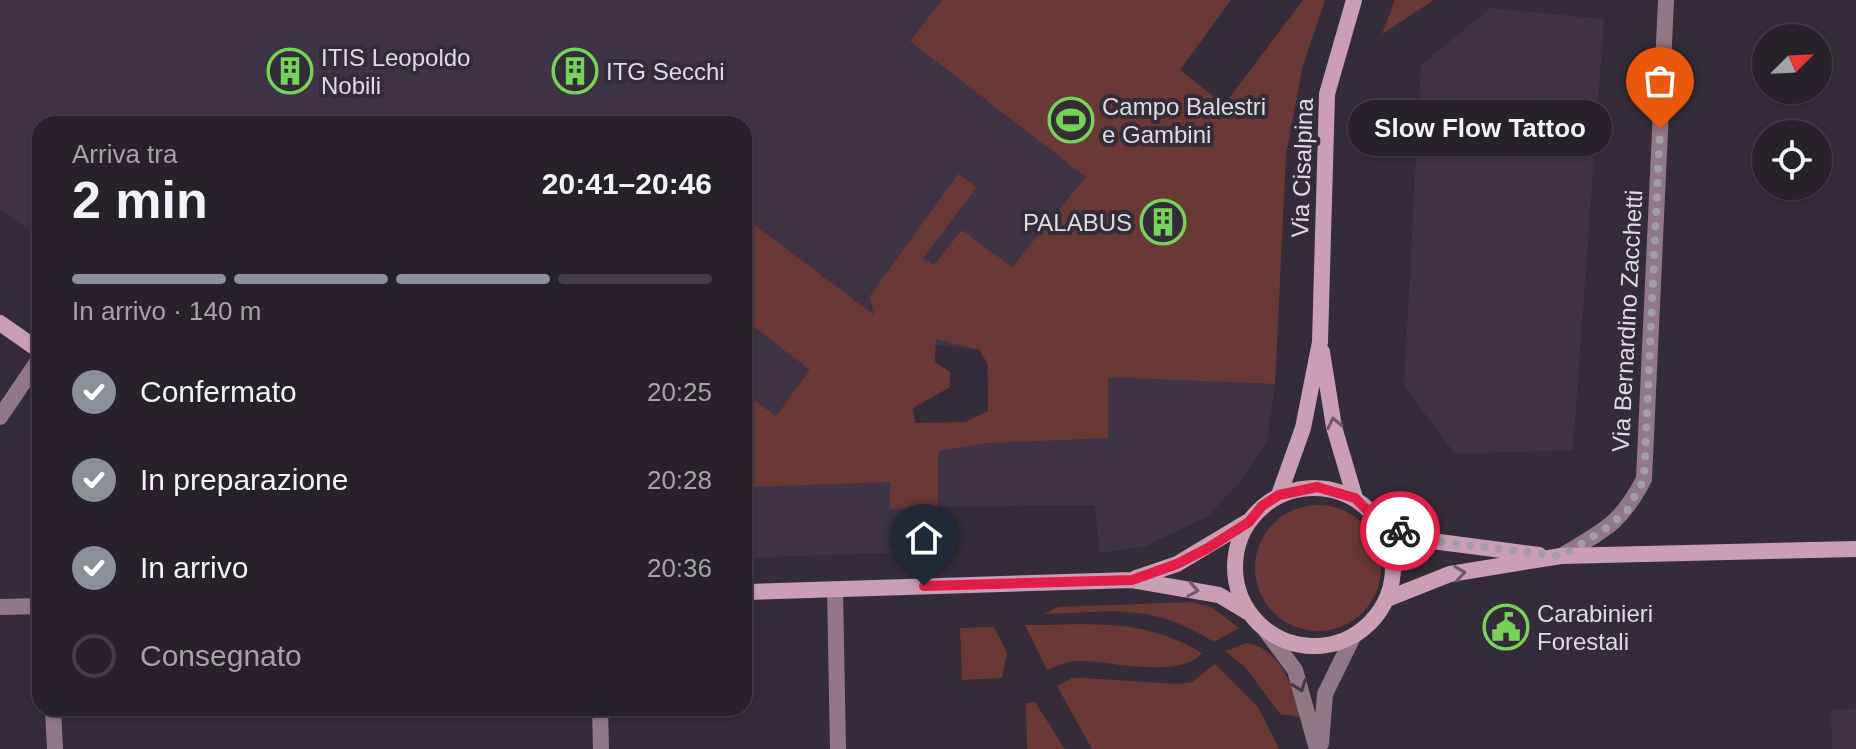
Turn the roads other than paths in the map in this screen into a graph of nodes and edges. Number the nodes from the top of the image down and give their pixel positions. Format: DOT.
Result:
graph roads {
  1 [pos="1354,0"];
  2 [pos="1666,0"];
  3 [pos="0,323"];
  4 [pos="1320,342"];
  5 [pos="32,345"];
  6 [pos="32,370"];
  7 [pos="0,417"];
  8 [pos="1279,495"];
  9 [pos="1355,498"];
  10 [pos="1249,522"];
  11 [pos="1382,525"];
  12 [pos="1856,549"];
  13 [pos="1557,556"];
  14 [pos="1132,580"];
  15 [pos="835,589"];
  16 [pos="752,592"];
  17 [pos="1387,599"];
  18 [pos="32,606"];
  19 [pos="0,607"];
  20 [pos="1249,613"];
  21 [pos="1266,631"];
  22 [pos="1353,637"];
  23 [pos="53,716"];
  24 [pos="600,716"];
  25 [pos="55,749"];
  26 [pos="601,749"];
  27 [pos="838,749"];
  28 [pos="1319,749"];
  1 -- 4 [label="main road, Via Cisalpina"];
  2 -- 13 [label="street, Via Bernardino Zacchetti"];
  3 -- 5 [label="main road"];
  4 -- 8 [label="main road, Via Cisalpina"];
  9 -- 4 [label="main road, Via Cisalpina, one-way"];
  6 -- 7 [label="street"];
  8 -- 9 [label="main road"];
  8 -- 10 [label="main road"];
  9 -- 11 [label="main road"];
  10 -- 14 [label="main road"];
  10 -- 20 [label="main road"];
  11 -- 13 [label="main road"];
  11 -- 17 [label="main road"];
  12 -- 13 [label="main road"];
  17 -- 13 [label="main road, one-way"];
  14 -- 15 [label="main road"];
  14 -- 20 [label="main road, one-way"];
  15 -- 16 [label="main road"];
  15 -- 27 [label="street"];
  17 -- 22 [label="main road"];
  18 -- 19 [label="street"];
  20 -- 21 [label="main road"];
  21 -- 22 [label="main road"];
  21 -- 28 [label="street, one-way"];
  22 -- 28 [label="street"];
  23 -- 25 [label="street"];
  24 -- 26 [label="street"];
}
